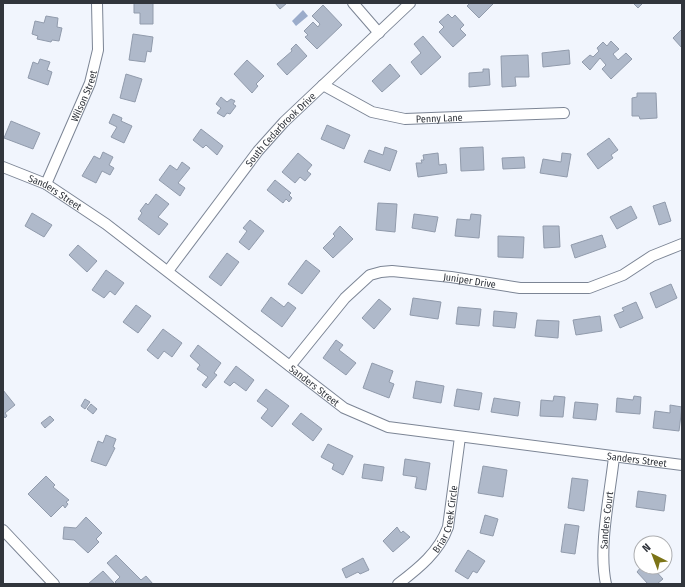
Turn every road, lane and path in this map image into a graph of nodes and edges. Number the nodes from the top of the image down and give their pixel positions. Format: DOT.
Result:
graph roads {
  1 [pos="97,3"];
  2 [pos="353,3"];
  3 [pos="410,3"];
  4 [pos="378,33"];
  5 [pos="323,85"];
  6 [pos="564,112"];
  7 [pos="3,167"];
  8 [pos="46,184"];
  9 [pos="682,244"];
  10 [pos="168,271"];
  11 [pos="290,366"];
  12 [pos="460,437"];
  13 [pos="614,457"];
  14 [pos="682,465"];
  15 [pos="3,530"];
  16 [pos="54,584"];
  17 [pos="398,584"];
  18 [pos="606,584"];
  1 -- 8 [label="street, Wilson Street"];
  2 -- 4 [label="street"];
  3 -- 4 [label="street, South Cedarbrook Drive"];
  4 -- 5 [label="street, South Cedarbrook Drive"];
  5 -- 6 [label="street, Penny Lane"];
  5 -- 10 [label="street, South Cedarbrook Drive"];
  7 -- 8 [label="street, Sanders Street"];
  8 -- 10 [label="street, Sanders Street"];
  9 -- 11 [label="street, Juniper Drive"];
  10 -- 11 [label="street, Sanders Street"];
  11 -- 12 [label="street, Sanders Street"];
  12 -- 13 [label="street, Sanders Street"];
  12 -- 17 [label="street, Briar Creek Circle"];
  13 -- 14 [label="street, Sanders Street"];
  13 -- 18 [label="street, Sanders Court"];
  15 -- 16 [label="street"];
}
